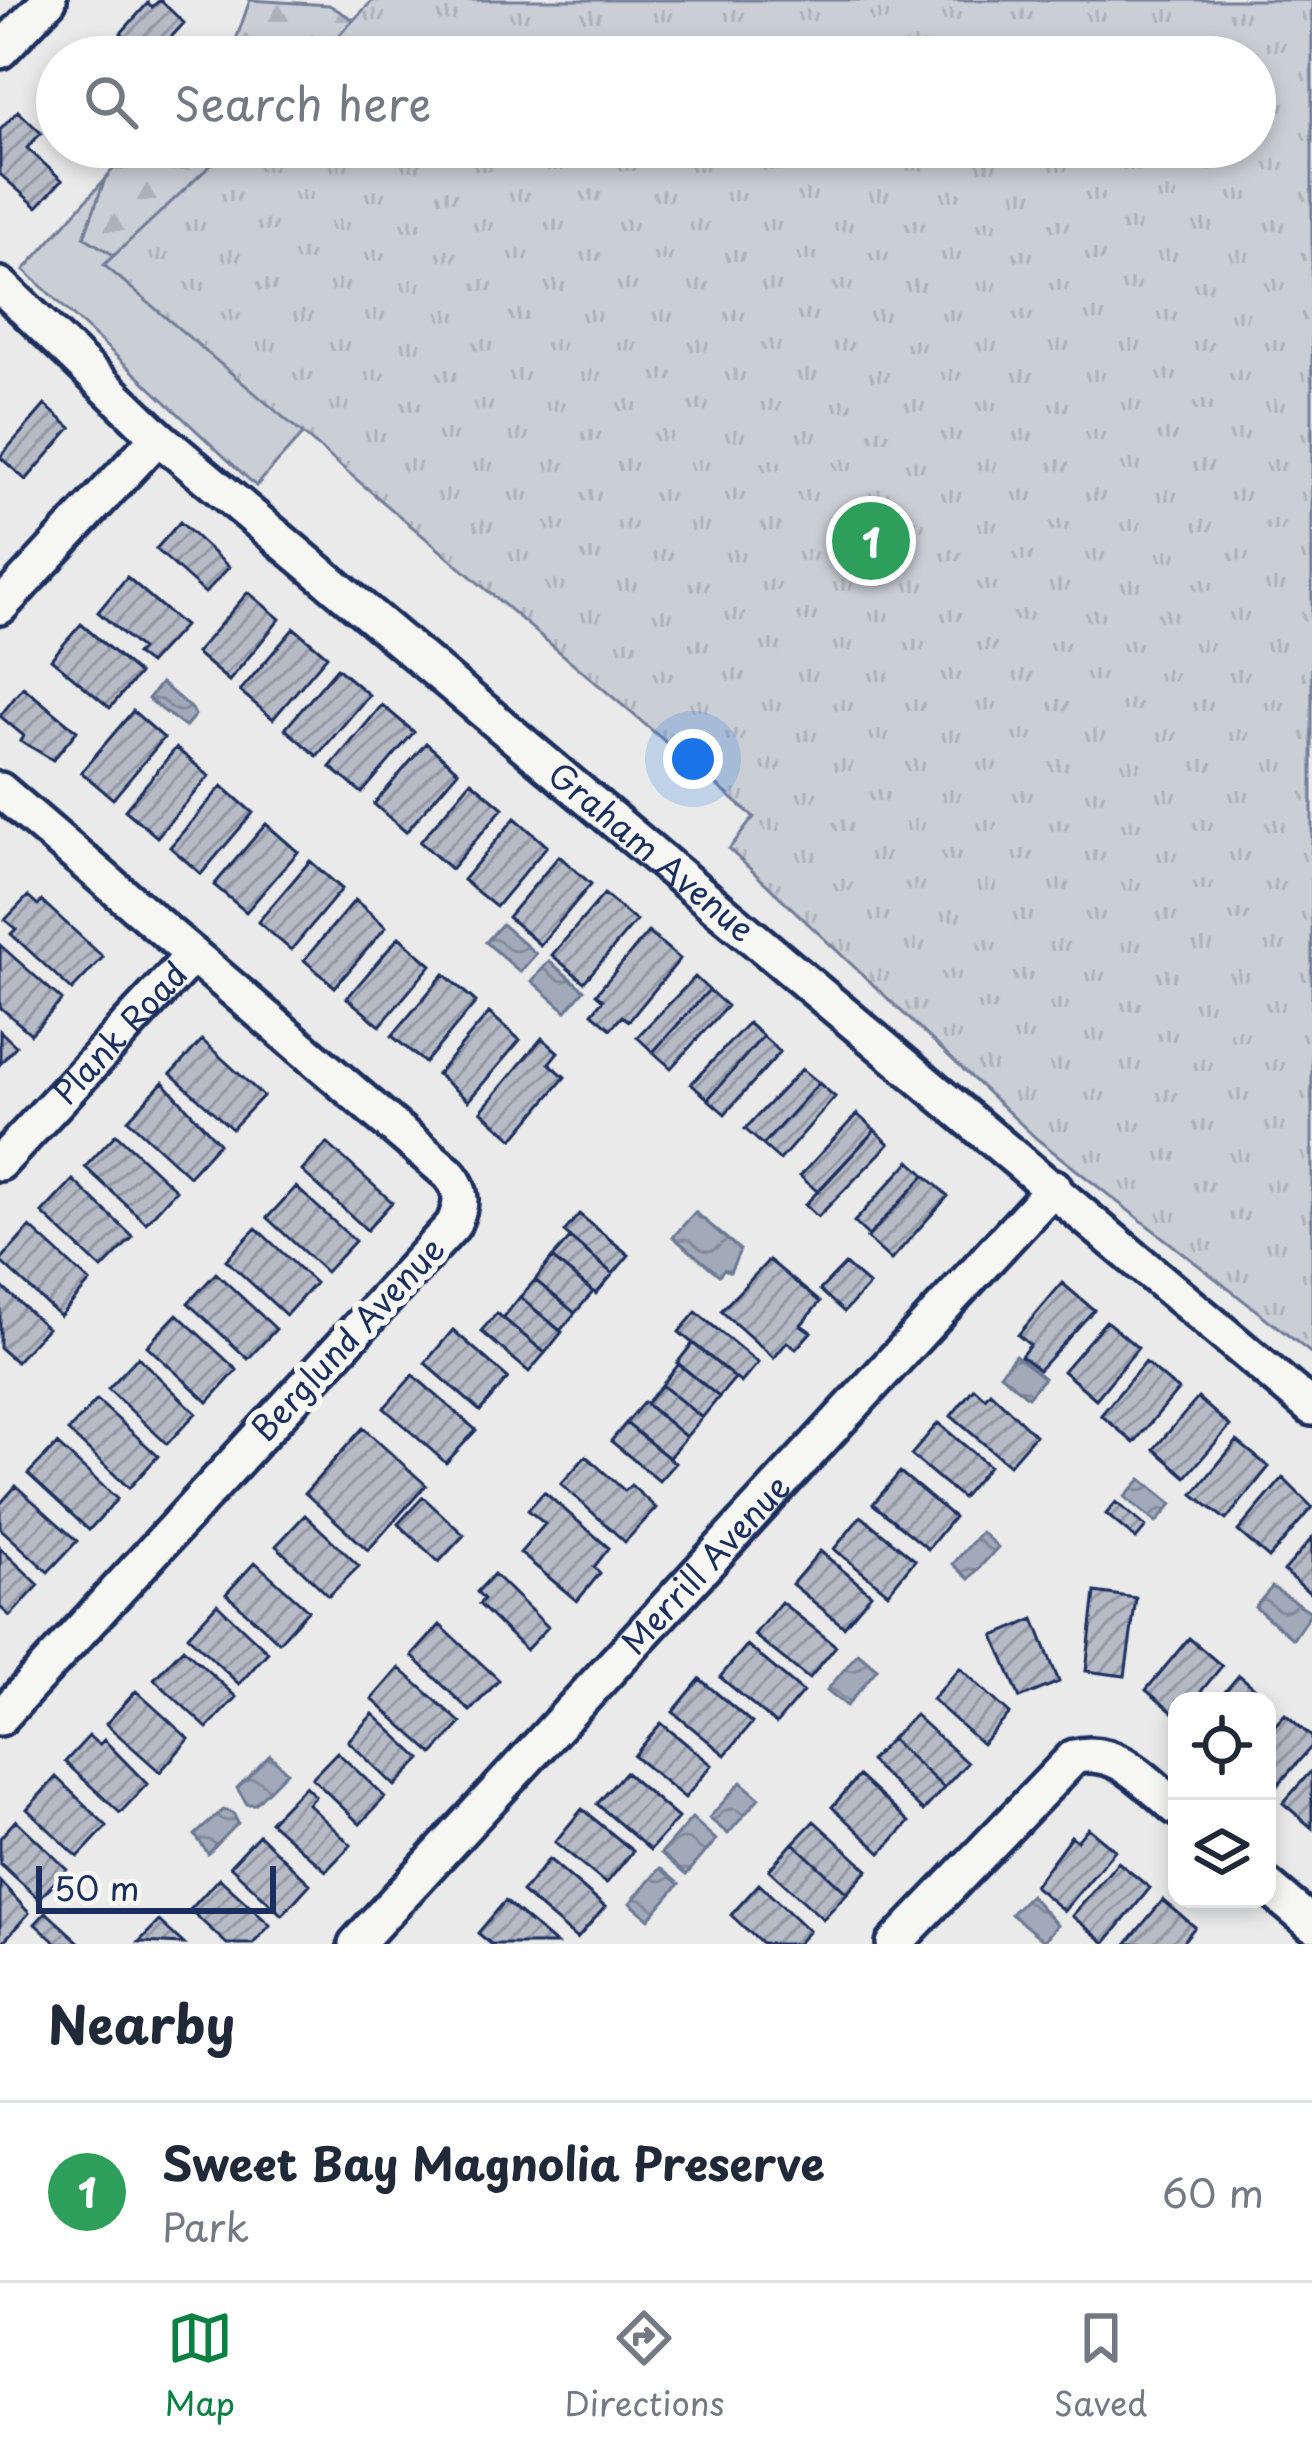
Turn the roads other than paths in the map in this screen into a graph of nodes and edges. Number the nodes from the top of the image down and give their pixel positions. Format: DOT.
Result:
graph roads {
  1 [pos="49,0"];
  2 [pos="0,51"];
  3 [pos="0,286"];
  4 [pos="158,437"];
  5 [pos="0,607"];
  6 [pos="0,790"];
  7 [pos="193,955"];
  8 [pos="0,1163"];
  9 [pos="1054,1187"];
  10 [pos="1312,1408"];
  11 [pos="0,1718"];
  12 [pos="1168,1800"];
  13 [pos="1276,1894"];
  14 [pos="1312,1924"];
  15 [pos="356,1944"];
  16 [pos="894,1944"];
  1 -- 2 [label="street"];
  3 -- 4 [label="street, Graham Avenue"];
  4 -- 5 [label="street"];
  4 -- 9 [label="street, Graham Avenue"];
  6 -- 7 [label="street, Berglund Avenue"];
  7 -- 8 [label="street, Plank Road"];
  7 -- 11 [label="street, Berglund Avenue"];
  9 -- 10 [label="street, Graham Avenue"];
  9 -- 15 [label="street, Merrill Avenue"];
  12 -- 16 [label="street"];
  13 -- 14 [label="street"];
}
